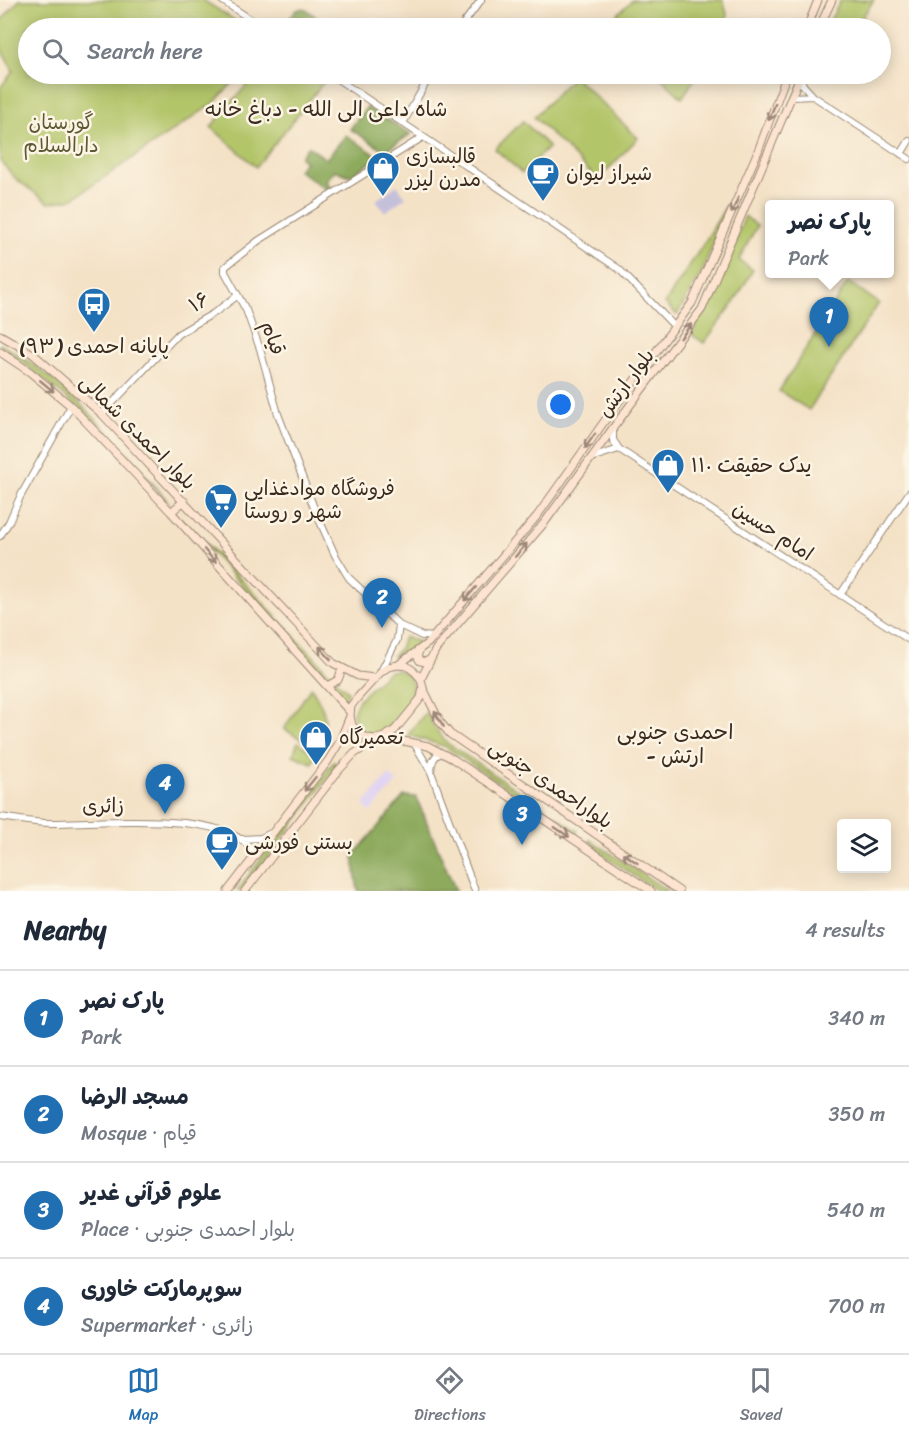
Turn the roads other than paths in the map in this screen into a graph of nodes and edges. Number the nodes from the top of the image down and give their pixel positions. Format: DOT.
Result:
graph roads {
  1 [pos="221,0"];
  2 [pos="481,0"];
  3 [pos="818,0"];
  4 [pos="832,0"];
  5 [pos="249,18"];
  6 [pos="468,18"];
  7 [pos="811,18"];
  8 [pos="824,18"];
  9 [pos="345,84"];
  10 [pos="425,84"];
  11 [pos="783,84"];
  12 [pos="796,84"];
  13 [pos="803,84"];
  14 [pos="813,96"];
  15 [pos="791,97"];
  16 [pos="403,123"];
  17 [pos="423,137"];
  18 [pos="909,141"];
  19 [pos="901,154"];
  20 [pos="909,159"];
  21 [pos="237,296"];
  22 [pos="675,327"];
  23 [pos="0,335"];
  24 [pos="0,352"];
  25 [pos="71,406"];
  26 [pos="102,414"];
  27 [pos="613,428"];
  28 [pos="619,449"];
  29 [pos="591,458"];
  30 [pos="909,493"];
  31 [pos="184,501"];
  32 [pos="171,512"];
  33 [pos="0,536"];
  34 [pos="840,595"];
  35 [pos="399,625"];
  36 [pos="434,637"];
  37 [pos="909,640"];
  38 [pos="421,648"];
  39 [pos="430,659"];
  40 [pos="398,665"];
  41 [pos="342,669"];
  42 [pos="378,675"];
  43 [pos="421,679"];
  44 [pos="327,686"];
  45 [pos="423,688"];
  46 [pos="350,714"];
  47 [pos="384,737"];
  48 [pos="376,739"];
  49 [pos="414,743"];
  50 [pos="441,753"];
  51 [pos="328,761"];
  52 [pos="338,771"];
  53 [pos="431,772"];
  54 [pos="0,817"];
  55 [pos="588,829"];
  56 [pos="273,832"];
  57 [pos="239,839"];
  58 [pos="579,843"];
  59 [pos="254,856"];
  60 [pos="228,891"];
  61 [pos="245,891"];
  62 [pos="475,891"];
  63 [pos="651,891"];
  64 [pos="679,891"];
  1 -- 5 [label="street"];
  2 -- 6 [label="street"];
  3 -- 7 [label="main road"];
  4 -- 8 [label="main road"];
  9 -- 16 [label="street"];
  10 -- 16 [label="street"];
  11 -- 22 [label="main road, بلوار ارتش, one-way"];
  12 -- 15 [label="main road, بلوار ارتش"];
  13 -- 14 [label="street"];
  14 -- 15 [label="street"];
  14 -- 19 [label="street"];
  27 -- 15 [label="main road, بلوار ارتش, one-way"];
  16 -- 17 [label="street"];
  17 -- 21 [label="street, قیام"];
  17 -- 22 [label="street"];
  18 -- 19 [label="street"];
  19 -- 20 [label="street"];
  21 -- 26 [label="street, ۱۶"];
  21 -- 35 [label="street, قیام"];
  22 -- 36 [label="main road, بلوار ارتش, one-way"];
  23 -- 26 [label="main road, بلوار احمدی شمالی"];
  24 -- 25 [label="main road, بلوار احمدی شمالی, one-way"];
  25 -- 32 [label="main road, بلوار احمدی شمالی"];
  25 -- 33 [label="street"];
  26 -- 31 [label="main road, بلوار احمدی شمالی"];
  27 -- 28 [label="street"];
  27 -- 29 [label="main road, بلوار ارتش"];
  28 -- 29 [label="street"];
  28 -- 34 [label="street, امام حسین"];
  39 -- 29 [label="main road, بلوار ارتش, one-way"];
  30 -- 34 [label="street"];
  31 -- 32 [label="main road"];
  41 -- 31 [label="main road, بلوار احمدی شمالی, one-way"];
  32 -- 44 [label="main road, بلوار احمدی شمالی, one-way"];
  34 -- 37 [label="street, امام حسین"];
  35 -- 36 [label="street, قیام"];
  35 -- 42 [label="street"];
  36 -- 38 [label="main road, بلوار ارتش"];
  38 -- 39 [label="main road"];
  38 -- 40 [label="main road, بلوار ارتش"];
  39 -- 43 [label="main road, بلوار ارتش"];
  40 -- 42 [label="main road"];
  40 -- 43 [label="main road"];
  41 -- 42 [label="main road, بلوار احمدی شمالی"];
  41 -- 44 [label="main road"];
  42 -- 46 [label="main road"];
  43 -- 45 [label="main road"];
  44 -- 46 [label="main road, بلوار احمدی شمالی"];
  45 -- 47 [label="main road"];
  55 -- 45 [label="main road, بلواراحمدی جنوبی, one-way"];
  46 -- 48 [label="main road"];
  46 -- 51 [label="main road"];
  47 -- 48 [label="main road"];
  47 -- 49 [label="main road"];
  48 -- 52 [label="main road"];
  49 -- 50 [label="main road"];
  49 -- 53 [label="street"];
  50 -- 53 [label="street"];
  50 -- 58 [label="main road, one-way"];
  51 -- 52 [label="main road"];
  51 -- 56 [label="main road, one-way"];
  52 -- 61 [label="main road"];
  53 -- 62 [label="street"];
  54 -- 57 [label="street, زائری"];
  55 -- 58 [label="main road"];
  64 -- 55 [label="main road, بلواراحمدی جنوبی, one-way"];
  56 -- 57 [label="street"];
  56 -- 59 [label="main road"];
  57 -- 59 [label="street, زائری"];
  58 -- 63 [label="main road"];
  59 -- 60 [label="main road"];
}
